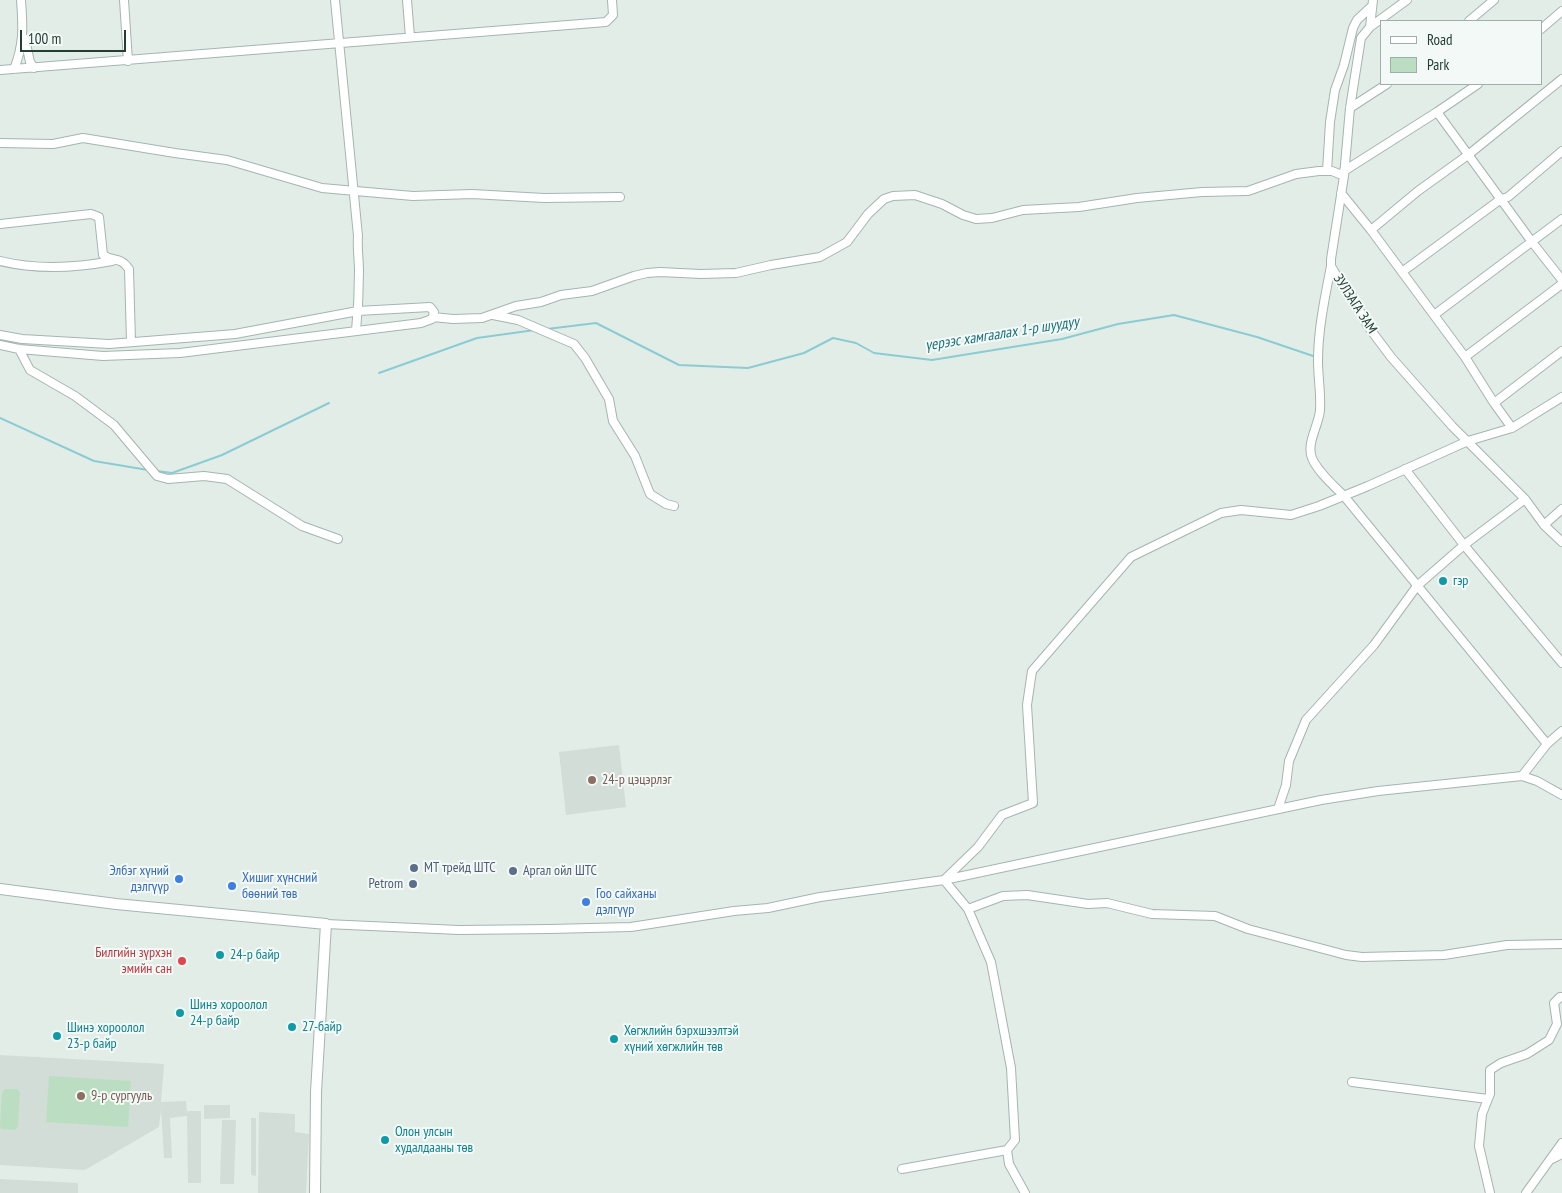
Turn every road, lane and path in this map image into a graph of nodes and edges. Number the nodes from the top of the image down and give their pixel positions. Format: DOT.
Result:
graph roads {
  1 [pos="21,0"];
  2 [pos="124,0"];
  3 [pos="335,0"];
  4 [pos="407,0"];
  5 [pos="612,0"];
  6 [pos="1407,0"];
  7 [pos="1494,0"];
  8 [pos="1372,3"];
  9 [pos="1562,11"];
  10 [pos="1469,20"];
  11 [pos="24,27"];
  12 [pos="1370,27"];
  13 [pos="1542,28"];
  14 [pos="410,37"];
  15 [pos="339,44"];
  16 [pos="128,60"];
  17 [pos="34,68"];
  18 [pos="14,69"];
  19 [pos="0,70"];
  20 [pos="1562,79"];
  21 [pos="1384,85"];
  22 [pos="1477,85"];
  23 [pos="1350,108"];
  24 [pos="1437,112"];
  25 [pos="3,142"];
  26 [pos="1562,151"];
  27 [pos="1468,155"];
  28 [pos="1327,171"];
  29 [pos="1344,174"];
  30 [pos="354,190"];
  31 [pos="1341,193"];
  32 [pos="620,197"];
  33 [pos="1501,199"];
  34 [pos="1562,219"];
  35 [pos="0,224"];
  36 [pos="1371,230"];
  37 [pos="1532,242"];
  38 [pos="119,259"];
  39 [pos="0,261"];
  40 [pos="1331,266"];
  41 [pos="1402,272"];
  42 [pos="1562,280"];
  43 [pos="1562,284"];
  44 [pos="358,312"];
  45 [pos="491,315"];
  46 [pos="1434,316"];
  47 [pos="433,317"];
  48 [pos="356,330"];
  49 [pos="0,335"];
  50 [pos="132,342"];
  51 [pos="0,345"];
  52 [pos="19,349"];
  53 [pos="1562,351"];
  54 [pos="1465,357"];
  55 [pos="1562,396"];
  56 [pos="1494,403"];
  57 [pos="1512,428"];
  58 [pos="1468,441"];
  59 [pos="1405,469"];
  60 [pos="1344,496"];
  61 [pos="1525,499"];
  62 [pos="674,506"];
  63 [pos="1562,509"];
  64 [pos="1544,524"];
  65 [pos="338,539"];
  66 [pos="1562,542"];
  67 [pos="1464,545"];
  68 [pos="1417,586"];
  69 [pos="1562,663"];
  70 [pos="1562,731"];
  71 [pos="1547,744"];
  72 [pos="1522,776"];
  73 [pos="1562,795"];
  74 [pos="1278,809"];
  75 [pos="944,880"];
  76 [pos="0,889"];
  77 [pos="968,909"];
  78 [pos="326,924"];
  79 [pos="1562,944"];
  80 [pos="1562,997"];
  81 [pos="1352,1082"];
  82 [pos="1488,1099"];
  83 [pos="1562,1142"];
  84 [pos="1007,1150"];
  85 [pos="1562,1154"];
  86 [pos="1548,1161"];
  87 [pos="902,1169"];
  88 [pos="315,1193"];
  89 [pos="1025,1193"];
  90 [pos="1490,1193"];
  91 [pos="1526,1193"];
  1 -- 11 [label="street"];
  2 -- 16 [label="street"];
  3 -- 15 [label="street"];
  4 -- 14 [label="street"];
  5 -- 14 [label="street"];
  6 -- 12 [label="street"];
  7 -- 10 [label="street"];
  8 -- 12 [label="street, ЗУЛЗАГА ЗАМ"];
  8 -- 28 [label="street"];
  9 -- 13 [label="street"];
  11 -- 17 [label="street"];
  11 -- 18 [label="street"];
  12 -- 23 [label="street, ЗУЛЗАГА ЗАМ"];
  14 -- 15 [label="street"];
  15 -- 16 [label="street"];
  15 -- 30 [label="street"];
  16 -- 17 [label="street"];
  17 -- 18 [label="street"];
  18 -- 19 [label="street"];
  20 -- 27 [label="street"];
  21 -- 23 [label="street"];
  22 -- 24 [label="street"];
  23 -- 29 [label="street, ЗУЛЗАГА ЗАМ"];
  24 -- 27 [label="street"];
  24 -- 29 [label="street"];
  25 -- 30 [label="street"];
  26 -- 33 [label="street"];
  27 -- 33 [label="street"];
  27 -- 36 [label="street"];
  28 -- 29 [label="street"];
  28 -- 45 [label="street"];
  29 -- 31 [label="street, ЗУЛЗАГА ЗАМ"];
  30 -- 32 [label="street"];
  30 -- 44 [label="street"];
  31 -- 36 [label="street"];
  31 -- 40 [label="street, ЗУЛЗАГА ЗАМ"];
  33 -- 37 [label="street"];
  33 -- 41 [label="street"];
  34 -- 37 [label="street"];
  35 -- 38 [label="street"];
  36 -- 41 [label="street"];
  37 -- 42 [label="street"];
  37 -- 46 [label="street"];
  38 -- 39 [label="street"];
  38 -- 50 [label="street"];
  40 -- 58 [label="street, ЗУЛЗАГА ЗАМ"];
  40 -- 60 [label="street"];
  41 -- 46 [label="street"];
  43 -- 54 [label="street"];
  44 -- 47 [label="street"];
  44 -- 48 [label="street"];
  44 -- 50 [label="street"];
  45 -- 47 [label="street"];
  45 -- 62 [label="street"];
  46 -- 54 [label="street"];
  47 -- 48 [label="street"];
  48 -- 52 [label="street"];
  49 -- 50 [label="street"];
  51 -- 52 [label="street"];
  52 -- 65 [label="street"];
  53 -- 56 [label="street"];
  54 -- 56 [label="street"];
  55 -- 57 [label="street"];
  56 -- 57 [label="street"];
  57 -- 58 [label="street"];
  58 -- 59 [label="street"];
  58 -- 61 [label="street, ЗУЛЗАГА ЗАМ"];
  59 -- 60 [label="street"];
  59 -- 67 [label="street"];
  60 -- 68 [label="street"];
  60 -- 75 [label="street"];
  61 -- 64 [label="street, ЗУЛЗАГА ЗАМ"];
  61 -- 67 [label="street"];
  63 -- 64 [label="street"];
  64 -- 66 [label="street, ЗУЛЗАГА ЗАМ"];
  67 -- 68 [label="street"];
  67 -- 69 [label="street"];
  68 -- 71 [label="street"];
  68 -- 74 [label="street"];
  70 -- 71 [label="street"];
  71 -- 72 [label="street"];
  72 -- 73 [label="street"];
  72 -- 74 [label="street"];
  74 -- 75 [label="street"];
  75 -- 77 [label="street"];
  75 -- 78 [label="street"];
  76 -- 78 [label="street"];
  77 -- 79 [label="street"];
  77 -- 84 [label="street"];
  78 -- 88 [label="street"];
  80 -- 82 [label="street"];
  81 -- 82 [label="street"];
  82 -- 90 [label="street"];
  83 -- 86 [label="street"];
  84 -- 87 [label="street"];
  84 -- 89 [label="street"];
  85 -- 86 [label="street"];
  86 -- 91 [label="street"];
}
